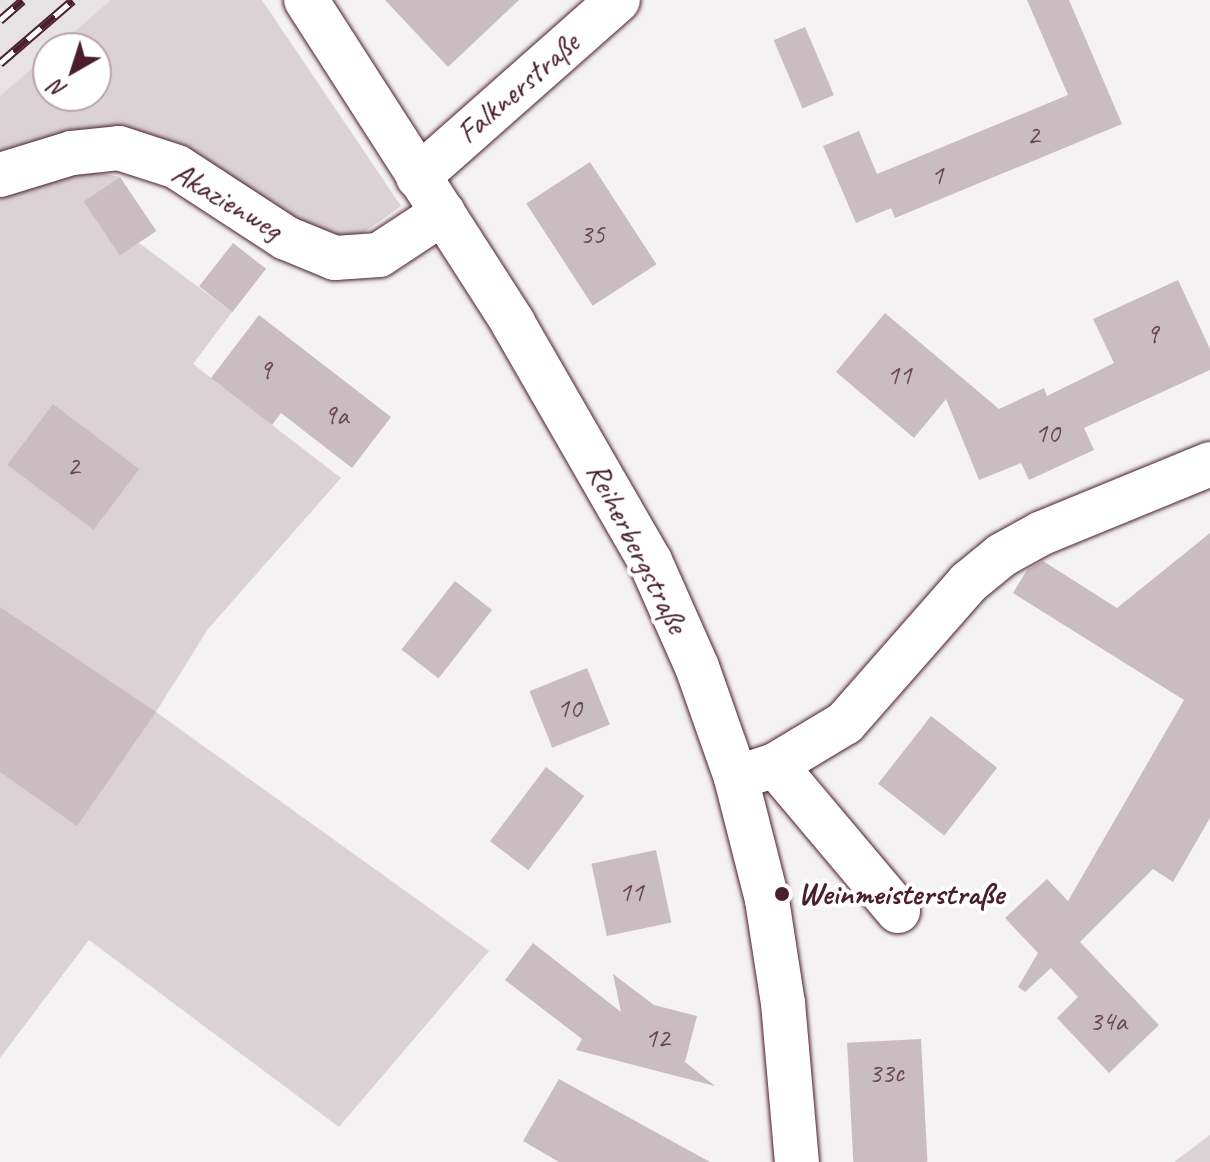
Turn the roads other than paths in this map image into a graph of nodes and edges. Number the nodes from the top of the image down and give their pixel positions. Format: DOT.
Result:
graph roads {
  1 [pos="306,0"];
  2 [pos="618,0"];
  3 [pos="0,175"];
  4 [pos="418,177"];
  5 [pos="443,213"];
  6 [pos="1210,464"];
  7 [pos="756,772"];
  8 [pos="898,911"];
  9 [pos="797,1162"];
  1 -- 4 [label="street, Reiherbergstraße"];
  2 -- 4 [label="street, Falknerstraße"];
  3 -- 5 [label="street, Akazienweg"];
  4 -- 5 [label="street, Reiherbergstraße"];
  5 -- 7 [label="street, Reiherbergstraße"];
  6 -- 7 [label="street"];
  7 -- 8 [label="street"];
  7 -- 9 [label="street, Reiherbergstraße"];
}
